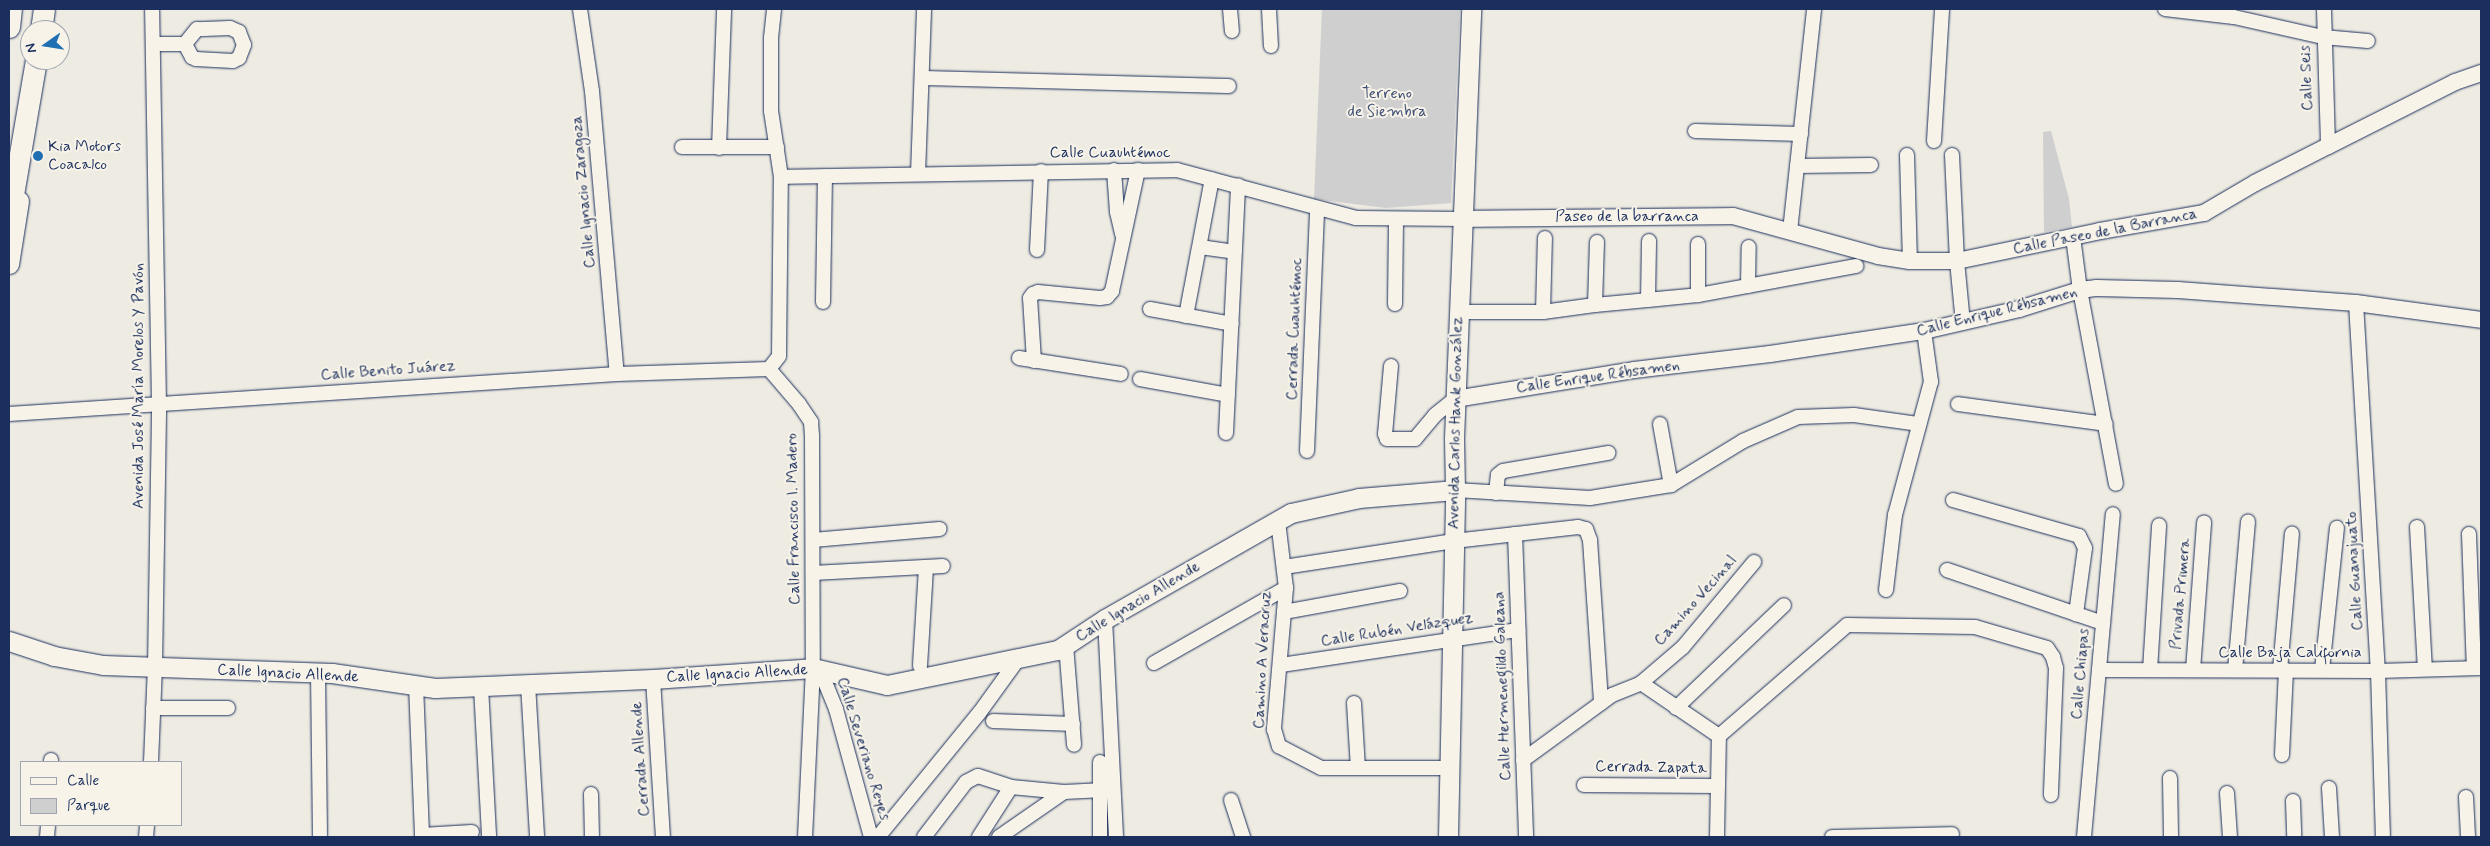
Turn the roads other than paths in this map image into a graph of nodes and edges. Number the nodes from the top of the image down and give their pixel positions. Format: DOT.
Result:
graph roads {
  1 [pos="12,9"];
  2 [pos="152,9"];
  3 [pos="580,9"];
  4 [pos="724,9"];
  5 [pos="774,9"];
  6 [pos="924,9"];
  7 [pos="1230,9"];
  8 [pos="1269,9"];
  9 [pos="1471,9"];
  10 [pos="1814,9"];
  11 [pos="1942,9"];
  12 [pos="2166,9"];
  13 [pos="2324,9"];
  14 [pos="2234,13"];
  15 [pos="9,27"];
  16 [pos="1232,31"];
  17 [pos="2323,37"];
  18 [pos="2368,41"];
  19 [pos="153,44"];
  20 [pos="186,44"];
  21 [pos="1271,46"];
  22 [pos="34,70"];
  23 [pos="2481,73"];
  24 [pos="922,78"];
  25 [pos="1229,86"];
  26 [pos="1695,131"];
  27 [pos="1801,134"];
  28 [pos="1934,141"];
  29 [pos="682,146"];
  30 [pos="2328,146"];
  31 [pos="777,147"];
  32 [pos="719,148"];
  33 [pos="1952,154"];
  34 [pos="1907,155"];
  35 [pos="19,157"];
  36 [pos="1870,165"];
  37 [pos="1797,166"];
  38 [pos="1114,170"];
  39 [pos="1138,170"];
  40 [pos="1041,171"];
  41 [pos="918,174"];
  42 [pos="825,176"];
  43 [pos="781,177"];
  44 [pos="1212,179"];
  45 [pos="1238,185"];
  46 [pos="1317,208"];
  47 [pos="9,218"];
  48 [pos="1463,219"];
  49 [pos="1396,220"];
  50 [pos="1790,231"];
  51 [pos="1123,237"];
  52 [pos="2073,237"];
  53 [pos="1545,238"];
  54 [pos="1649,240"];
  55 [pos="1597,242"];
  56 [pos="1698,244"];
  57 [pos="1200,247"];
  58 [pos="1749,247"];
  59 [pos="1037,250"];
  60 [pos="1235,252"];
  61 [pos="1910,261"];
  62 [pos="1957,261"];
  63 [pos="9,264"];
  64 [pos="1856,266"];
  65 [pos="1748,286"];
  66 [pos="2080,290"];
  67 [pos="1698,295"];
  68 [pos="1648,300"];
  69 [pos="823,302"];
  70 [pos="2356,303"];
  71 [pos="1395,304"];
  72 [pos="1595,305"];
  73 [pos="1150,309"];
  74 [pos="1459,312"];
  75 [pos="1543,312"];
  76 [pos="1186,316"];
  77 [pos="2481,320"];
  78 [pos="1963,323"];
  79 [pos="1232,324"];
  80 [pos="1924,331"];
  81 [pos="1019,358"];
  82 [pos="1034,361"];
  83 [pos="1392,366"];
  84 [pos="769,369"];
  85 [pos="617,374"];
  86 [pos="1122,374"];
  87 [pos="1140,379"];
  88 [pos="1228,395"];
  89 [pos="1455,399"];
  90 [pos="158,404"];
  91 [pos="1958,404"];
  92 [pos="9,414"];
  93 [pos="1660,424"];
  94 [pos="1919,424"];
  95 [pos="2106,424"];
  96 [pos="1226,433"];
  97 [pos="1307,451"];
  98 [pos="1608,453"];
  99 [pos="2116,484"];
  100 [pos="1671,485"];
  101 [pos="1455,490"];
  102 [pos="1496,493"];
  103 [pos="1953,500"];
  104 [pos="2113,514"];
  105 [pos="1278,520"];
  106 [pos="2204,522"];
  107 [pos="2248,522"];
  108 [pos="2158,525"];
  109 [pos="2417,527"];
  110 [pos="2337,528"];
  111 [pos="940,529"];
  112 [pos="1515,534"];
  113 [pos="2292,534"];
  114 [pos="2469,534"];
  115 [pos="813,540"];
  116 [pos="1454,541"];
  117 [pos="1754,562"];
  118 [pos="943,566"];
  119 [pos="926,567"];
  120 [pos="1284,567"];
  121 [pos="1947,570"];
  122 [pos="813,574"];
  123 [pos="1286,588"];
  124 [pos="1886,590"];
  125 [pos="1400,591"];
  126 [pos="1784,605"];
  127 [pos="1284,612"];
  128 [pos="2076,614"];
  129 [pos="1105,619"];
  130 [pos="2103,623"];
  131 [pos="1518,630"];
  132 [pos="1452,638"];
  133 [pos="9,641"];
  134 [pos="1066,645"];
  135 [pos="1019,658"];
  136 [pos="1154,663"];
  137 [pos="920,666"];
  138 [pos="1281,666"];
  139 [pos="155,668"];
  140 [pos="2478,668"];
  141 [pos="817,669"];
  142 [pos="2425,669"];
  143 [pos="2099,670"];
  144 [pos="2150,670"];
  145 [pos="2192,670"];
  146 [pos="2236,670"];
  147 [pos="2283,670"];
  148 [pos="2322,670"];
  149 [pos="2378,671"];
  150 [pos="318,673"];
  151 [pos="653,679"];
  152 [pos="1641,683"];
  153 [pos="528,684"];
  154 [pos="416,685"];
  155 [pos="481,687"];
  156 [pos="1354,703"];
  157 [pos="1601,703"];
  158 [pos="153,708"];
  159 [pos="228,708"];
  160 [pos="1676,708"];
  161 [pos="993,720"];
  162 [pos="1073,724"];
  163 [pos="1719,736"];
  164 [pos="1074,745"];
  165 [pos="2282,755"];
  166 [pos="1523,760"];
  167 [pos="151,761"];
  168 [pos="1100,762"];
  169 [pos="1358,768"];
  170 [pos="1449,768"];
  171 [pos="2170,778"];
  172 [pos="1584,785"];
  173 [pos="1718,786"];
  174 [pos="1011,787"];
  175 [pos="2329,788"];
  176 [pos="1099,790"];
  177 [pos="1064,792"];
  178 [pos="591,794"];
  179 [pos="2227,794"];
  180 [pos="2051,795"];
  181 [pos="2466,797"];
  182 [pos="1231,800"];
  183 [pos="2293,800"];
  184 [pos="472,832"];
  185 [pos="1952,834"];
  186 [pos="320,835"];
  187 [pos="422,836"];
  188 [pos="489,837"];
  189 [pos="538,837"];
  190 [pos="592,837"];
  191 [pos="663,837"];
  192 [pos="805,837"];
  193 [pos="871,837"];
  194 [pos="878,837"];
  195 [pos="924,837"];
  196 [pos="979,837"];
  197 [pos="999,837"];
  198 [pos="1100,837"];
  199 [pos="1116,837"];
  200 [pos="1243,837"];
  201 [pos="1448,837"];
  202 [pos="1526,837"];
  203 [pos="1717,837"];
  204 [pos="1832,837"];
  205 [pos="2084,837"];
  206 [pos="2171,837"];
  207 [pos="2230,837"];
  208 [pos="2294,837"];
  209 [pos="2332,837"];
  210 [pos="2383,837"];
  211 [pos="2468,837"];
  1 -- 15 [label="main road"];
  2 -- 19 [label="street, Avenida José María Morelos Y Pavón"];
  3 -- 85 [label="street, Calle Ignacio Zaragoza"];
  4 -- 32 [label="street"];
  5 -- 31 [label="street"];
  6 -- 24 [label="street"];
  7 -- 16 [label="street"];
  8 -- 21 [label="street"];
  9 -- 48 [label="main road, Avenida Carlos Hank González"];
  10 -- 27 [label="street"];
  11 -- 28 [label="street"];
  12 -- 14 [label="street"];
  13 -- 17 [label="street, Calle Seis"];
  14 -- 17 [label="street"];
  17 -- 18 [label="street"];
  17 -- 30 [label="street, Calle Seis"];
  19 -- 20 [label="street"];
  19 -- 90 [label="street, Avenida José María Morelos Y Pavón"];
  22 -- 35 [label="main road"];
  23 -- 30 [label="street, Calle Paseo de la Barranca"];
  24 -- 25 [label="street"];
  24 -- 41 [label="street"];
  26 -- 27 [label="street"];
  27 -- 37 [label="street"];
  29 -- 32 [label="street"];
  30 -- 52 [label="street, Calle Paseo de la Barranca"];
  31 -- 32 [label="street"];
  31 -- 43 [label="street"];
  33 -- 62 [label="street"];
  34 -- 61 [label="street"];
  35 -- 47 [label="main road"];
  35 -- 63 [label="main road"];
  36 -- 37 [label="street"];
  37 -- 50 [label="street"];
  38 -- 39 [label="street, Calle Cuauhtémoc"];
  38 -- 40 [label="street, Calle Cuauhtémoc"];
  38 -- 51 [label="street"];
  39 -- 44 [label="street, Calle Cuauhtémoc"];
  39 -- 51 [label="street"];
  40 -- 41 [label="street, Calle Cuauhtémoc"];
  40 -- 59 [label="street"];
  41 -- 42 [label="street, Calle Cuauhtémoc"];
  42 -- 43 [label="street, Calle Cuauhtémoc"];
  42 -- 69 [label="street"];
  43 -- 84 [label="street"];
  44 -- 45 [label="street, Calle Cuauhtémoc"];
  44 -- 57 [label="street"];
  45 -- 46 [label="street, Calle Cuauhtémoc"];
  45 -- 60 [label="street"];
  46 -- 49 [label="street, Calle Cuauhtémoc"];
  46 -- 97 [label="street, Cerrada Cuauhtémoc"];
  48 -- 49 [label="street, Calle Cuauhtémoc"];
  48 -- 50 [label="street, Paseo de la barranca"];
  48 -- 74 [label="main road, Avenida Carlos Hank González"];
  49 -- 71 [label="street"];
  50 -- 61 [label="street, Calle Paseo de la Barranca"];
  51 -- 82 [label="street"];
  52 -- 62 [label="street, Calle Paseo de la Barranca"];
  52 -- 66 [label="street"];
  53 -- 75 [label="street"];
  54 -- 68 [label="street"];
  55 -- 72 [label="street"];
  56 -- 67 [label="street"];
  57 -- 60 [label="street"];
  57 -- 76 [label="street"];
  58 -- 65 [label="street"];
  60 -- 79 [label="street"];
  61 -- 62 [label="street, Calle Paseo de la Barranca"];
  62 -- 78 [label="street"];
  64 -- 65 [label="street"];
  65 -- 67 [label="street"];
  66 -- 70 [label="street, Calle Enrique Rébsamen"];
  66 -- 78 [label="street, Calle Enrique Rébsamen"];
  66 -- 95 [label="street"];
  67 -- 68 [label="street"];
  68 -- 72 [label="street"];
  70 -- 77 [label="street, Calle Enrique Rébsamen"];
  70 -- 149 [label="street, Calle Guanajuato"];
  72 -- 75 [label="street"];
  73 -- 76 [label="street"];
  74 -- 75 [label="street"];
  74 -- 89 [label="main road, Avenida Carlos Hank González"];
  76 -- 79 [label="street"];
  78 -- 80 [label="street, Calle Enrique Rébsamen"];
  79 -- 88 [label="street"];
  80 -- 89 [label="street, Calle Enrique Rébsamen"];
  80 -- 94 [label="street"];
  81 -- 82 [label="street"];
  82 -- 86 [label="street"];
  83 -- 89 [label="street"];
  84 -- 85 [label="street, Calle Benito Juárez"];
  84 -- 115 [label="street, Calle Francisco I. Madero"];
  85 -- 90 [label="street, Calle Benito Juárez"];
  87 -- 88 [label="street"];
  88 -- 96 [label="street"];
  89 -- 101 [label="main road, Avenida Carlos Hank González"];
  90 -- 92 [label="street, Calle Benito Juárez"];
  90 -- 139 [label="street, Avenida José María Morelos Y Pavón"];
  91 -- 95 [label="street"];
  93 -- 100 [label="street"];
  94 -- 100 [label="street"];
  94 -- 124 [label="street"];
  95 -- 99 [label="street"];
  98 -- 102 [label="street"];
  100 -- 102 [label="street"];
  101 -- 102 [label="street"];
  101 -- 105 [label="main road, Calle Ignacio Allende"];
  101 -- 116 [label="main road, Avenida Carlos Hank González"];
  103 -- 128 [label="street"];
  104 -- 130 [label="street, Calle Chiapas"];
  105 -- 120 [label="street, Camino A Veracruz"];
  105 -- 129 [label="main road, Calle Ignacio Allende"];
  106 -- 145 [label="street, Privada Primera"];
  107 -- 146 [label="street"];
  108 -- 144 [label="street"];
  109 -- 142 [label="street"];
  110 -- 148 [label="street"];
  111 -- 115 [label="street"];
  112 -- 116 [label="street"];
  112 -- 131 [label="street, Calle Hermenegildo Galeana"];
  112 -- 157 [label="street"];
  113 -- 147 [label="street"];
  114 -- 140 [label="street"];
  115 -- 122 [label="street, Calle Francisco I. Madero"];
  116 -- 120 [label="street"];
  116 -- 132 [label="main road, Avenida Carlos Hank González"];
  117 -- 152 [label="street, Camino Vecinal"];
  118 -- 119 [label="street"];
  119 -- 122 [label="street"];
  119 -- 137 [label="street"];
  120 -- 123 [label="street, Camino A Veracruz"];
  121 -- 128 [label="street"];
  122 -- 141 [label="street, Calle Francisco I. Madero"];
  123 -- 127 [label="street, Camino A Veracruz"];
  123 -- 136 [label="street"];
  125 -- 127 [label="street"];
  126 -- 160 [label="street"];
  127 -- 138 [label="street, Camino A Veracruz"];
  128 -- 130 [label="street"];
  129 -- 134 [label="main road, Calle Ignacio Allende"];
  129 -- 199 [label="street"];
  130 -- 143 [label="street, Calle Chiapas"];
  131 -- 132 [label="street, Calle Rubén Velázquez"];
  131 -- 166 [label="street, Calle Hermenegildo Galeana"];
  132 -- 138 [label="street, Calle Rubén Velázquez"];
  132 -- 170 [label="main road, Avenida Carlos Hank González"];
  133 -- 139 [label="main road, Calle Ignacio Allende"];
  134 -- 135 [label="main road, Calle Ignacio Allende"];
  134 -- 162 [label="street"];
  135 -- 141 [label="main road, Calle Ignacio Allende"];
  135 -- 194 [label="street"];
  138 -- 169 [label="street, Camino A Veracruz"];
  139 -- 150 [label="main road, Calle Ignacio Allende"];
  139 -- 158 [label="street, Avenida José María Morelos Y Pavón"];
  140 -- 142 [label="street, Calle Baja California"];
  141 -- 151 [label="main road, Calle Ignacio Allende"];
  141 -- 192 [label="street, Calle Francisco I. Madero"];
  141 -- 193 [label="street, Calle Severiano Reyes"];
  142 -- 149 [label="street, Calle Baja California"];
  143 -- 144 [label="street, Calle Baja California"];
  143 -- 205 [label="street, Calle Chiapas"];
  144 -- 145 [label="street, Calle Baja California"];
  145 -- 146 [label="street, Calle Baja California"];
  146 -- 147 [label="street, Calle Baja California"];
  147 -- 148 [label="street, Calle Baja California"];
  147 -- 165 [label="street"];
  148 -- 149 [label="street, Calle Baja California"];
  149 -- 210 [label="street, Calle Guanajuato"];
  150 -- 154 [label="main road, Calle Ignacio Allende"];
  150 -- 186 [label="street"];
  151 -- 153 [label="main road, Calle Ignacio Allende"];
  151 -- 191 [label="street, Cerrada Allende"];
  152 -- 157 [label="street, Camino Vecinal"];
  152 -- 160 [label="street"];
  153 -- 155 [label="main road, Calle Ignacio Allende"];
  153 -- 189 [label="street"];
  154 -- 155 [label="main road, Calle Ignacio Allende"];
  154 -- 187 [label="street"];
  155 -- 188 [label="street"];
  156 -- 169 [label="street"];
  157 -- 166 [label="street, Camino Vecinal"];
  158 -- 159 [label="street"];
  158 -- 167 [label="street, Avenida José María Morelos Y Pavón"];
  160 -- 163 [label="street"];
  161 -- 162 [label="street"];
  162 -- 164 [label="street"];
  163 -- 173 [label="street"];
  163 -- 180 [label="street"];
  166 -- 202 [label="street, Calle Hermenegildo Galeana"];
  168 -- 176 [label="street"];
  169 -- 170 [label="street, Camino A Veracruz"];
  170 -- 201 [label="main road, Avenida Carlos Hank González"];
  171 -- 206 [label="street"];
  172 -- 173 [label="street, Cerrada Zapata"];
  173 -- 203 [label="street"];
  174 -- 177 [label="street"];
  174 -- 195 [label="street"];
  174 -- 196 [label="street"];
  175 -- 209 [label="street"];
  176 -- 177 [label="street"];
  176 -- 198 [label="street"];
  177 -- 197 [label="street"];
  178 -- 190 [label="street"];
  179 -- 207 [label="street"];
  181 -- 211 [label="street"];
  182 -- 200 [label="street"];
  183 -- 208 [label="street"];
  184 -- 187 [label="street"];
  185 -- 204 [label="street"];
}
